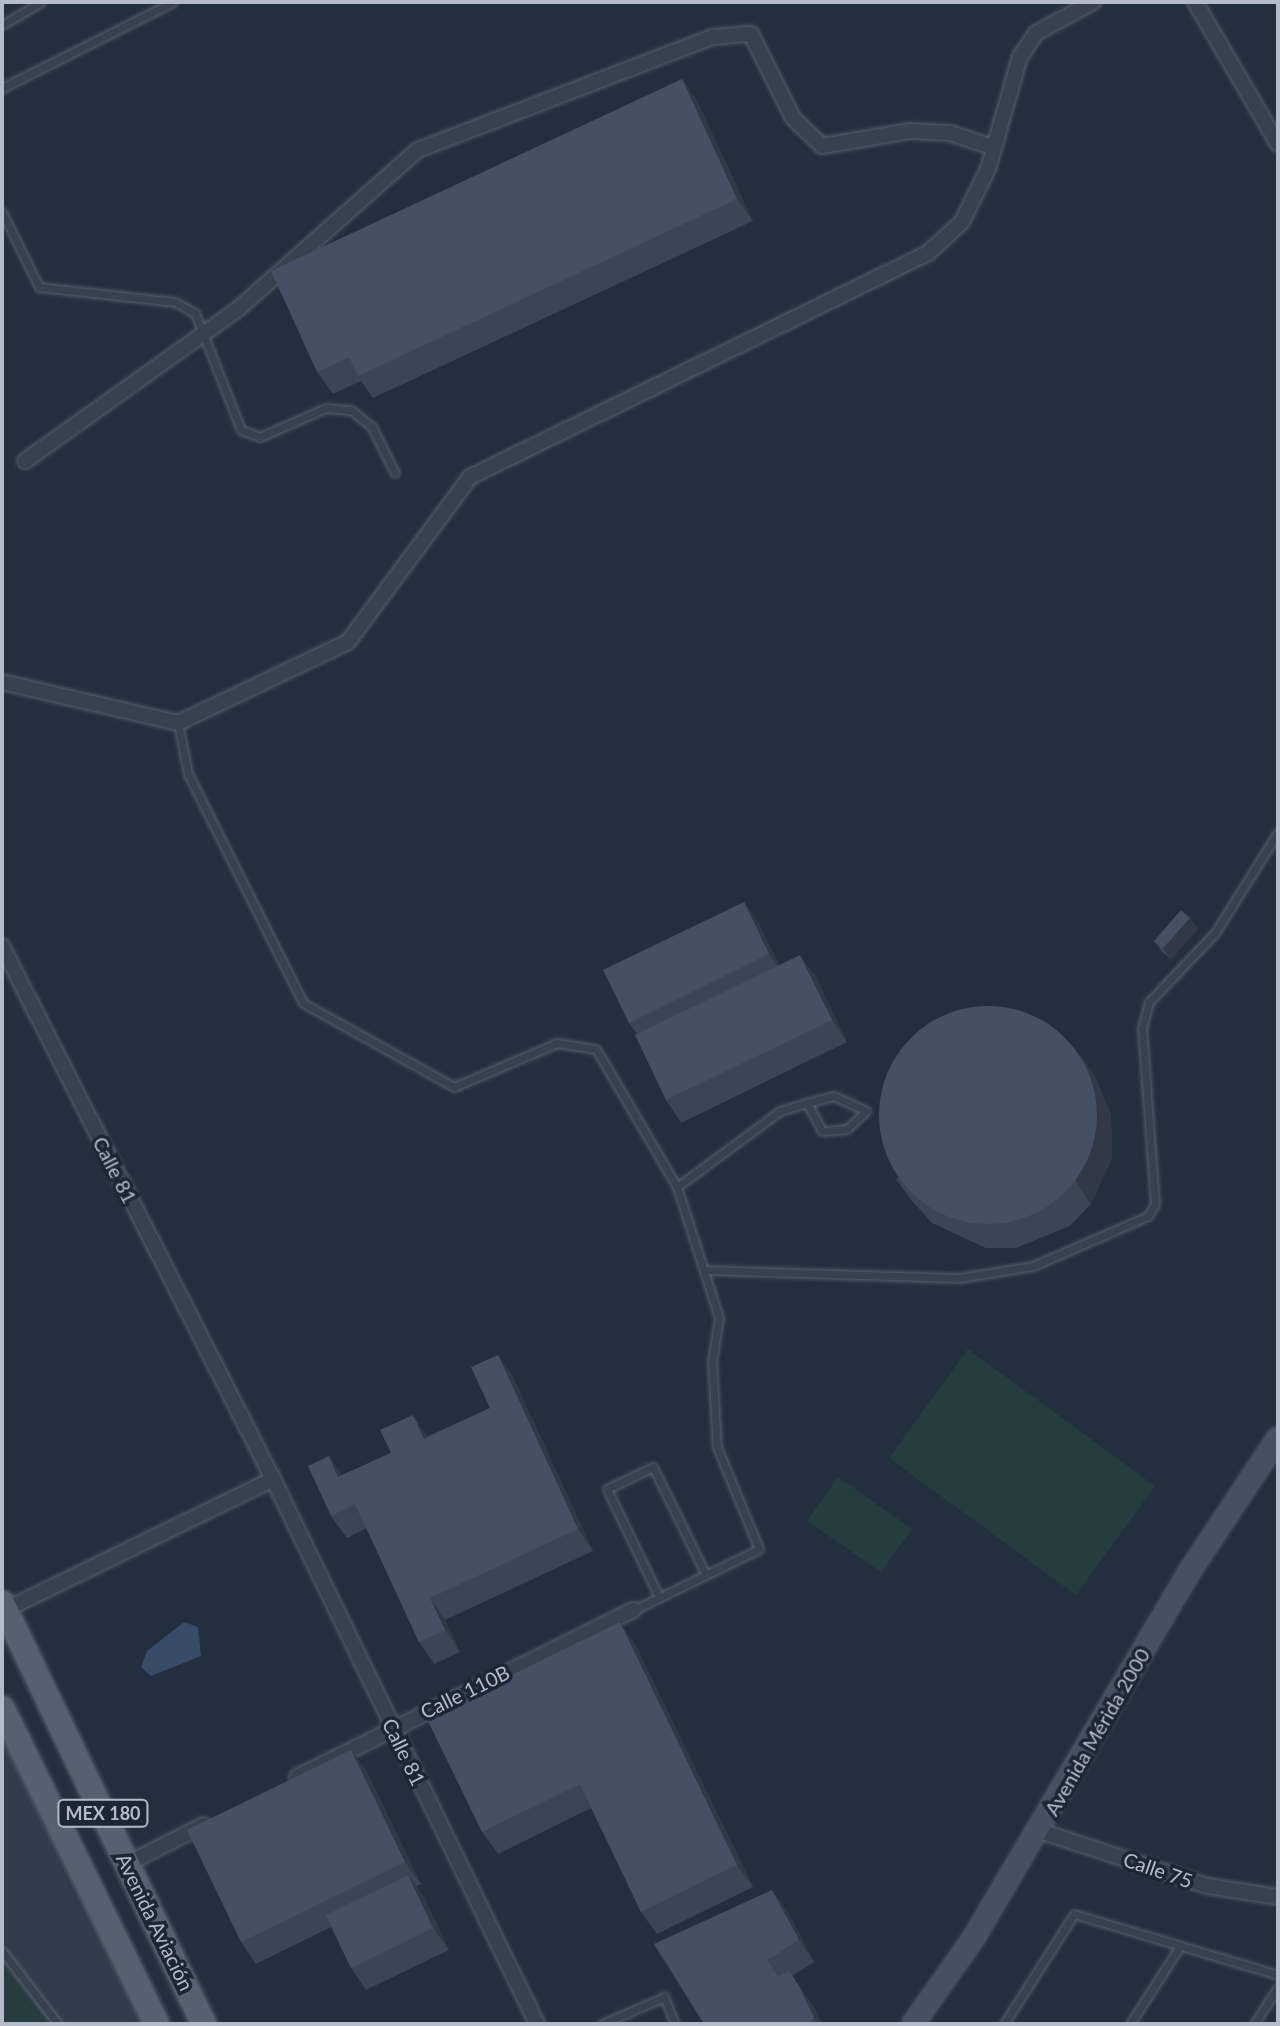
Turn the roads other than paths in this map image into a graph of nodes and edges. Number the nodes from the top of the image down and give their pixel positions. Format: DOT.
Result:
graph roads {
  1 [pos="41,2"];
  2 [pos="173,2"];
  3 [pos="1093,2"];
  4 [pos="1195,2"];
  5 [pos="2,25"];
  6 [pos="2,88"];
  7 [pos="1278,144"];
  8 [pos="995,148"];
  9 [pos="2,212"];
  10 [pos="202,334"];
  11 [pos="25,461"];
  12 [pos="395,473"];
  13 [pos="2,682"];
  14 [pos="178,723"];
  15 [pos="1278,832"];
  16 [pos="2,946"];
  17 [pos="807,1103"];
  18 [pos="677,1187"];
  19 [pos="704,1270"];
  20 [pos="1278,1438"];
  21 [pos="273,1479"];
  22 [pos="706,1575"];
  23 [pos="659,1597"];
  24 [pos="4,1606"];
  25 [pos="634,1610"];
  26 [pos="2,1708"];
  27 [pos="392,1728"];
  28 [pos="281,1785"];
  29 [pos="225,1814"];
  30 [pos="1040,1831"];
  31 [pos="127,1864"];
  32 [pos="1278,1897"];
  33 [pos="1180,1946"];
  34 [pos="2,1951"];
  35 [pos="1278,1975"];
  36 [pos="1278,1987"];
  37 [pos="58,2024"];
  38 [pos="157,2024"];
  39 [pos="204,2024"];
  40 [pos="537,2024"];
  41 [pos="602,2024"];
  42 [pos="675,2024"];
  43 [pos="913,2024"];
  44 [pos="1004,2024"];
  45 [pos="1130,2024"];
  46 [pos="1254,2024"];
  1 -- 5 [label="lane"];
  2 -- 6 [label="lane"];
  3 -- 8 [label="street"];
  4 -- 7 [label="street"];
  8 -- 10 [label="street"];
  8 -- 14 [label="street"];
  9 -- 10 [label="lane"];
  10 -- 11 [label="street"];
  10 -- 12 [label="lane"];
  13 -- 14 [label="street"];
  14 -- 18 [label="lane"];
  15 -- 19 [label="lane"];
  16 -- 21 [label="street, Calle 81"];
  17 -- 17 [label="lane"];
  17 -- 18 [label="lane"];
  18 -- 19 [label="lane"];
  19 -- 22 [label="lane"];
  20 -- 30 [label="main road, Avenida Mérida 2000"];
  21 -- 24 [label="street"];
  21 -- 27 [label="street, Calle 81"];
  22 -- 23 [label="lane"];
  22 -- 23 [label="lane"];
  23 -- 25 [label="lane"];
  24 -- 31 [label="main road, Avenida Aviación / MEX 180"];
  25 -- 27 [label="street, Calle 110B"];
  26 -- 38 [label="main road, MEX 180"];
  27 -- 28 [label="street, Calle 110B"];
  27 -- 40 [label="street, Calle 81"];
  29 -- 31 [label="street"];
  30 -- 32 [label="street, Calle 75"];
  30 -- 43 [label="main road, Avenida Mérida 2000"];
  31 -- 39 [label="main road, Avenida Aviación / MEX 180"];
  33 -- 35 [label="lane"];
  33 -- 44 [label="lane"];
  33 -- 45 [label="lane"];
  34 -- 37 [label="lane"];
  36 -- 46 [label="lane"];
  41 -- 42 [label="lane"];
}
